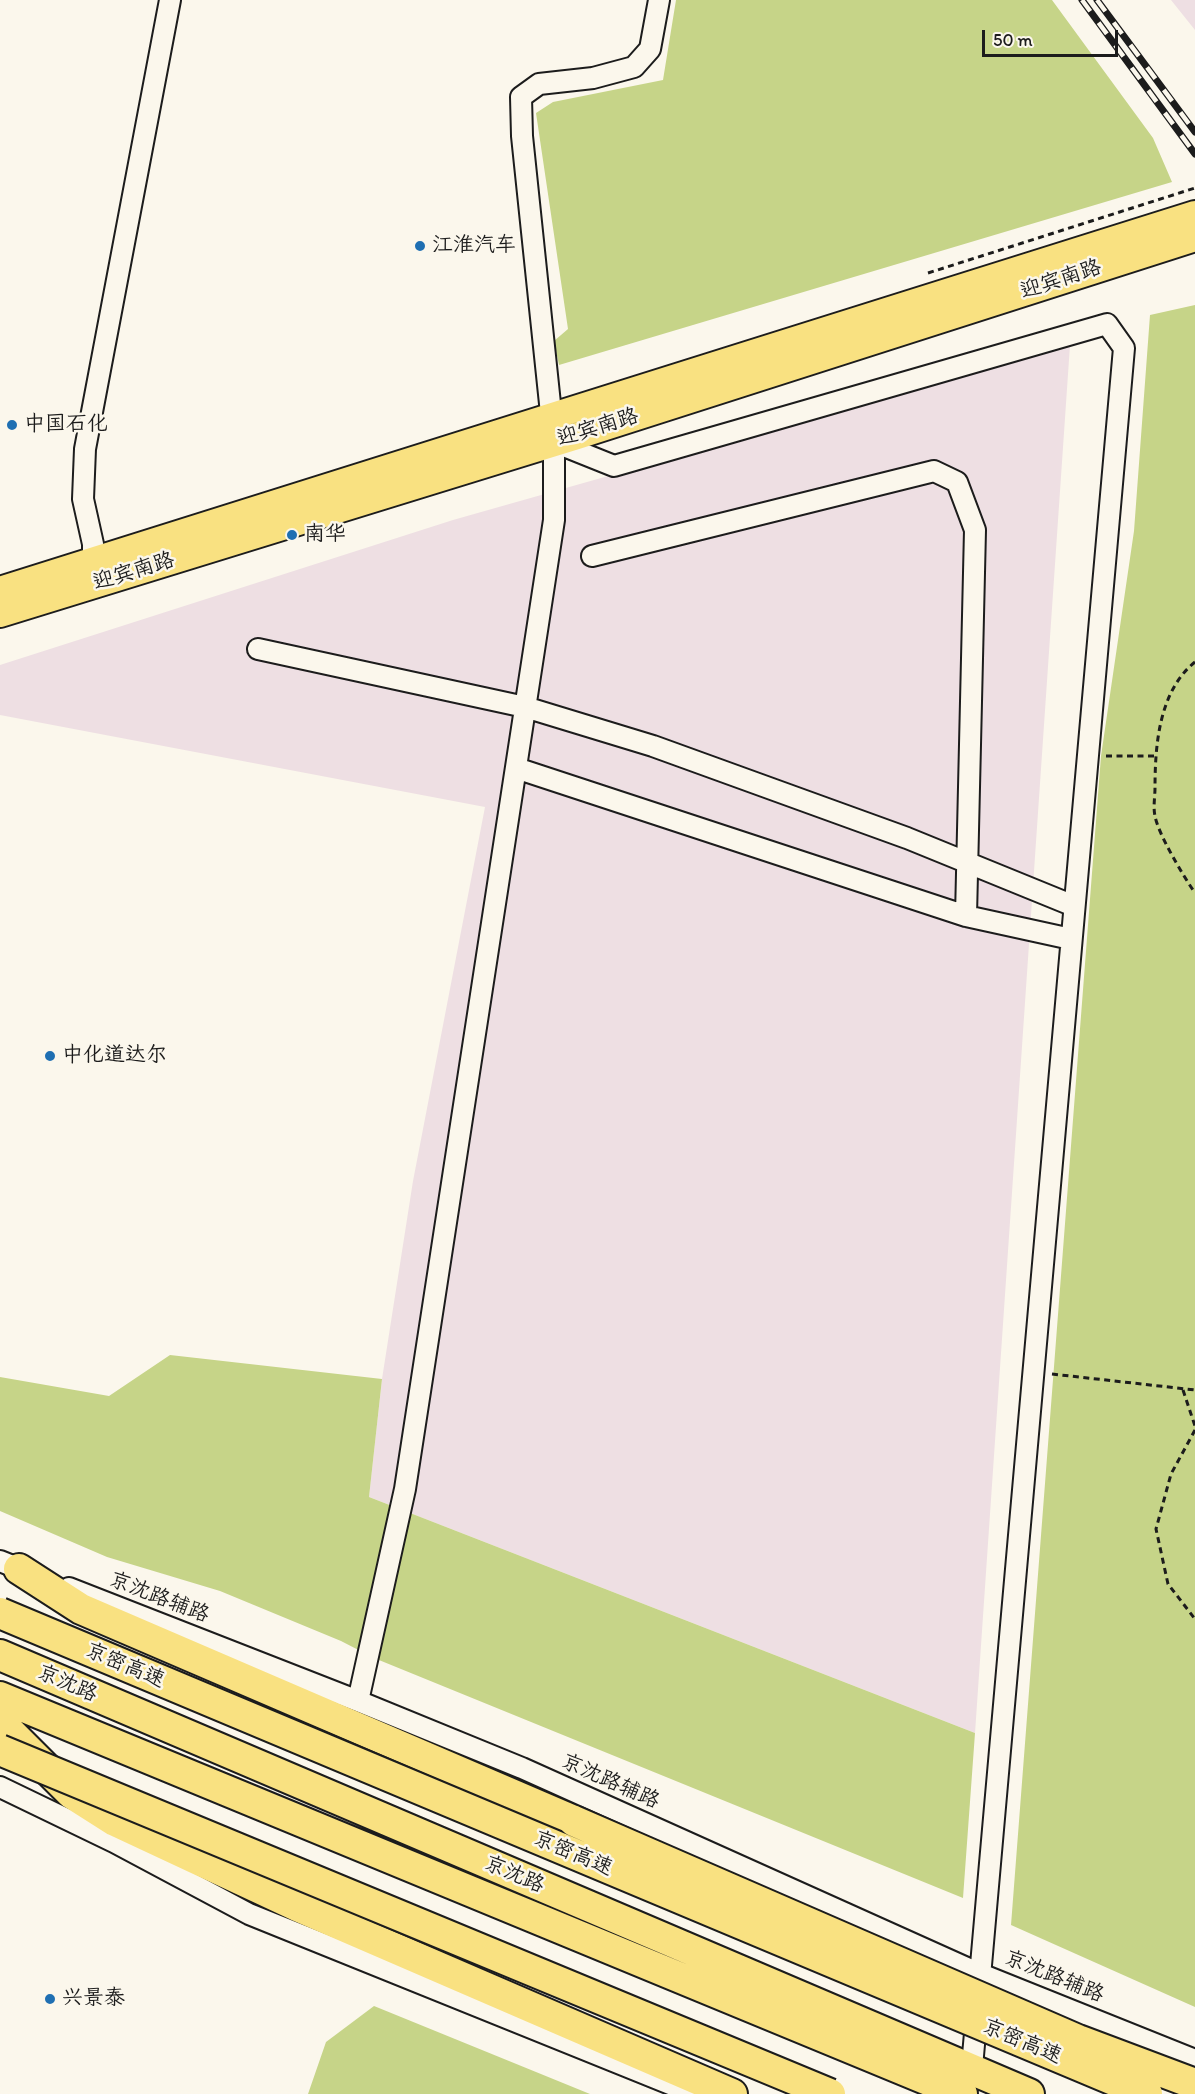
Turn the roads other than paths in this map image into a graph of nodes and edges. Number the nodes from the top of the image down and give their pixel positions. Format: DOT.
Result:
graph roads {
  1 [pos="170,0"];
  2 [pos="659,0"];
  3 [pos="1195,214"];
  4 [pos="1195,238"];
  5 [pos="552,430"];
  6 [pos="592,556"];
  7 [pos="93,562"];
  8 [pos="0,590"];
  9 [pos="0,614"];
  10 [pos="258,649"];
  11 [pos="525,707"];
  12 [pos="516,768"];
  13 [pos="969,864"];
  14 [pos="1074,906"];
  15 [pos="966,916"];
  16 [pos="1071,939"];
  17 [pos="9,1565"];
  18 [pos="0,1613"];
  19 [pos="147,1635"];
  20 [pos="4,1657"];
  21 [pos="0,1697"];
  22 [pos="358,1701"];
  23 [pos="0,1722"];
  24 [pos="0,1750"];
  25 [pos="0,1787"];
  26 [pos="978,1972"];
  27 [pos="1195,2060"];
  28 [pos="1195,2084"];
  29 [pos="968,2086"];
  30 [pos="695,2094"];
  31 [pos="732,2094"];
  32 [pos="830,2094"];
  33 [pos="1029,2094"];
  34 [pos="1147,2094"];
  1 -- 7 [label="street"];
  2 -- 5 [label="street"];
  3 -- 5 [label="main road, 迎宾南路"];
  4 -- 5 [label="main road, 迎宾南路"];
  5 -- 7 [label="main road, 迎宾南路"];
  5 -- 9 [label="main road, 迎宾南路"];
  5 -- 11 [label="street"];
  5 -- 14 [label="street"];
  6 -- 13 [label="street"];
  7 -- 8 [label="main road, 迎宾南路"];
  10 -- 11 [label="street"];
  11 -- 12 [label="street"];
  11 -- 13 [label="street"];
  12 -- 15 [label="street"];
  12 -- 22 [label="street"];
  13 -- 14 [label="street"];
  13 -- 15 [label="street"];
  14 -- 16 [label="street"];
  15 -- 16 [label="street"];
  16 -- 26 [label="street"];
  17 -- 19 [label="highway"];
  17 -- 22 [label="street, 京沈路辅路"];
  18 -- 34 [label="highway, 京密高速, bridge"];
  19 -- 20 [label="highway"];
  19 -- 28 [label="highway, bridge"];
  20 -- 29 [label="highway, 京沈路"];
  21 -- 29 [label="highway, 京沈路"];
  22 -- 26 [label="street, 京沈路辅路"];
  23 -- 31 [label="highway"];
  24 -- 32 [label="highway, bridge"];
  25 -- 30 [label="street"];
  26 -- 27 [label="street, 京沈路辅路"];
  26 -- 29 [label="street"];
  29 -- 33 [label="highway, 京沈路"];
}
